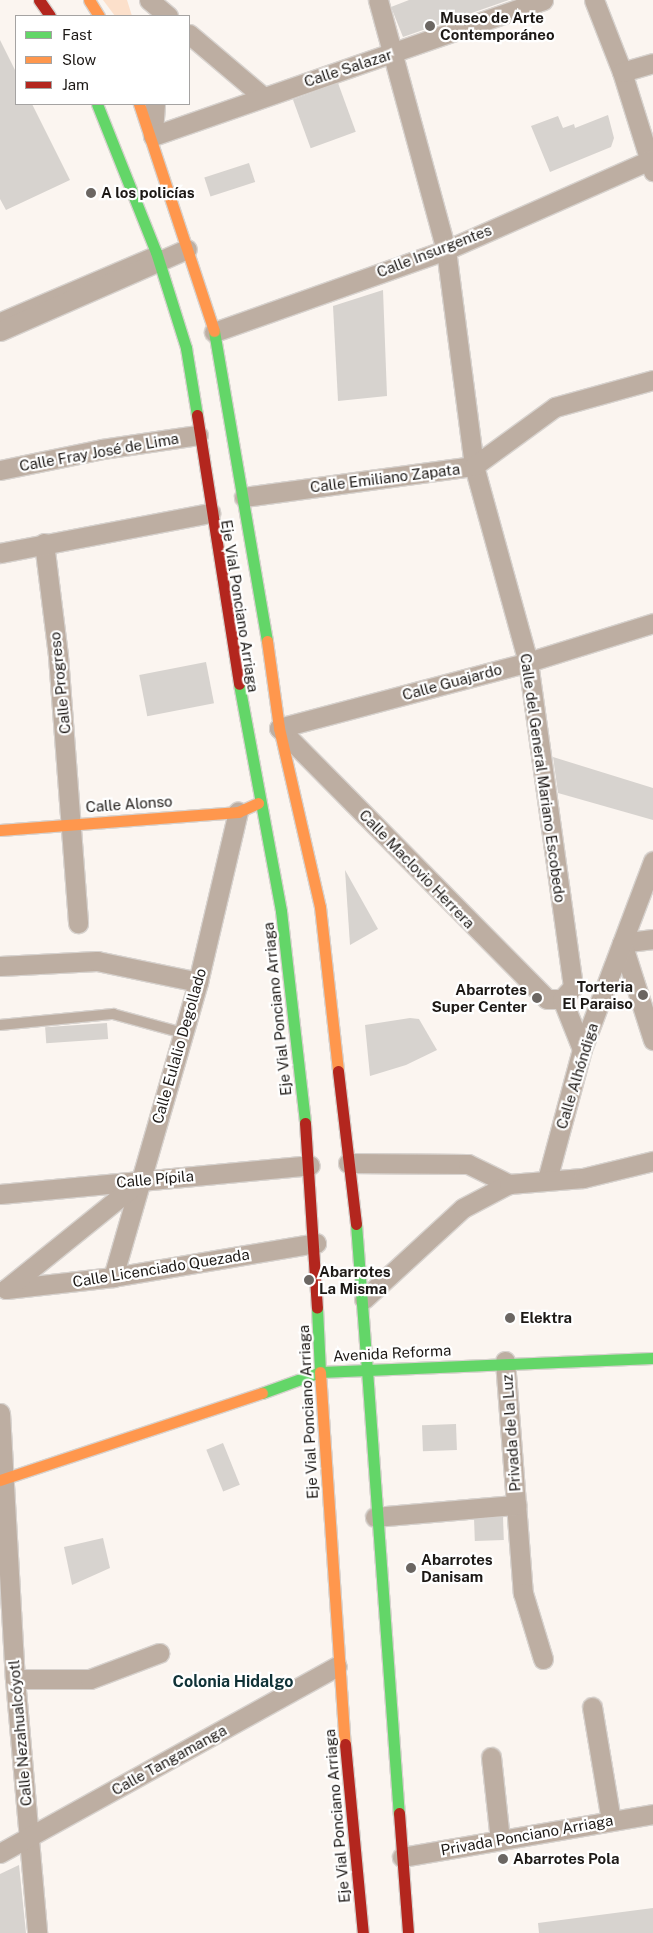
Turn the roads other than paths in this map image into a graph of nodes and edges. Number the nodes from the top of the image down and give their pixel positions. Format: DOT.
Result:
graph roads {
  1 [pos="40,0"];
  2 [pos="89,0"];
  3 [pos="140,0"];
  4 [pos="149,0"];
  5 [pos="379,0"];
  6 [pos="543,0"];
  7 [pos="594,0"];
  8 [pos="49,15"];
  9 [pos="99,15"];
  10 [pos="144,15"];
  11 [pos="167,15"];
  12 [pos="190,35"];
  13 [pos="392,53"];
  14 [pos="653,63"];
  15 [pos="622,72"];
  16 [pos="262,96"];
  17 [pos="97,105"];
  18 [pos="139,105"];
  19 [pos="155,105"];
  20 [pos="153,136"];
  21 [pos="651,166"];
  22 [pos="186,249"];
  23 [pos="446,250"];
  24 [pos="158,258"];
  25 [pos="0,318"];
  26 [pos="0,331"];
  27 [pos="214,332"];
  28 [pos="653,380"];
  29 [pos="198,435"];
  30 [pos="474,466"];
  31 [pos="0,470"];
  32 [pos="244,497"];
  33 [pos="210,512"];
  34 [pos="44,543"];
  35 [pos="0,553"];
  36 [pos="653,624"];
  37 [pos="528,662"];
  38 [pos="279,728"];
  39 [pos="258,802"];
  40 [pos="238,812"];
  41 [pos="73,823"];
  42 [pos="0,830"];
  43 [pos="653,861"];
  44 [pos="78,923"];
  45 [pos="653,939"];
  46 [pos="622,943"];
  47 [pos="0,966"];
  48 [pos="198,982"];
  49 [pos="562,999"];
  50 [pos="0,1025"];
  51 [pos="183,1033"];
  52 [pos="653,1040"];
  53 [pos="582,1049"];
  54 [pos="653,1161"];
  55 [pos="348,1163"];
  56 [pos="310,1165"];
  57 [pos="141,1180"];
  58 [pos="547,1180"];
  59 [pos="509,1184"];
  60 [pos="0,1194"];
  61 [pos="316,1243"];
  62 [pos="113,1277"];
  63 [pos="3,1291"];
  64 [pos="364,1299"];
  65 [pos="653,1358"];
  66 [pos="505,1361"];
  67 [pos="367,1370"];
  68 [pos="320,1372"];
  69 [pos="0,1413"];
  70 [pos="3,1479"];
  71 [pos="516,1505"];
  72 [pos="375,1517"];
  73 [pos="159,1652"];
  74 [pos="543,1659"];
  75 [pos="338,1666"];
  76 [pos="15,1679"];
  77 [pos="592,1707"];
  78 [pos="492,1757"];
  79 [pos="653,1814"];
  80 [pos="611,1820"];
  81 [pos="29,1838"];
  82 [pos="500,1840"];
  83 [pos="0,1853"];
  84 [pos="402,1858"];
  85 [pos="37,1933"];
  86 [pos="363,1933"];
  87 [pos="408,1933"];
  1 -- 8 [label="main road"];
  2 -- 9 [label="main road"];
  3 -- 10 [label="street"];
  4 -- 11 [label="street"];
  5 -- 13 [label="street, Calle del General Mariano Escobedo"];
  6 -- 13 [label="street, Calle Salazar"];
  7 -- 15 [label="street"];
  12 -- 16 [label="street"];
  13 -- 16 [label="street, Calle Salazar"];
  13 -- 23 [label="street, Calle del General Mariano Escobedo"];
  14 -- 15 [label="street"];
  15 -- 21 [label="street"];
  16 -- 20 [label="street, Calle Salazar"];
  17 -- 24 [label="main road, Eje Vial Ponciano Arriaga"];
  18 -- 20 [label="main road, Eje Vial Ponciano Arriaga"];
  19 -- 20 [label="street"];
  20 -- 22 [label="main road, Eje Vial Ponciano Arriaga"];
  21 -- 23 [label="street, Calle Insurgentes"];
  22 -- 24 [label="street"];
  22 -- 27 [label="main road, Eje Vial Ponciano Arriaga"];
  23 -- 27 [label="street, Calle Insurgentes"];
  23 -- 30 [label="street, Calle del General Mariano Escobedo"];
  24 -- 25 [label="lane"];
  24 -- 26 [label="street"];
  24 -- 29 [label="main road, Eje Vial Ponciano Arriaga"];
  27 -- 32 [label="main road, Eje Vial Ponciano Arriaga"];
  28 -- 30 [label="street, Calle Emiliano Zapata"];
  29 -- 31 [label="street, Calle Fray José de Lima"];
  29 -- 33 [label="main road, Eje Vial Ponciano Arriaga"];
  30 -- 32 [label="street, Calle Emiliano Zapata"];
  30 -- 37 [label="street, Calle del General Mariano Escobedo"];
  32 -- 38 [label="main road, Eje Vial Ponciano Arriaga"];
  33 -- 34 [label="street"];
  33 -- 39 [label="main road, Eje Vial Ponciano Arriaga"];
  34 -- 35 [label="street"];
  34 -- 41 [label="street, Calle Progreso"];
  36 -- 37 [label="street, Calle Guajardo"];
  37 -- 38 [label="street, Calle Guajardo"];
  37 -- 49 [label="street, Calle del General Mariano Escobedo"];
  38 -- 49 [label="street, Calle Maclovio Herrera"];
  38 -- 55 [label="main road, Eje Vial Ponciano Arriaga"];
  39 -- 40 [label="main road, Calle Alonso"];
  39 -- 56 [label="main road, Eje Vial Ponciano Arriaga"];
  40 -- 41 [label="main road, Calle Alonso"];
  40 -- 48 [label="street, Calle Eulalio Degollado"];
  41 -- 42 [label="main road, Calle Alonso"];
  41 -- 44 [label="street, Calle Progreso"];
  43 -- 46 [label="street, Calle Alhóndiga"];
  45 -- 46 [label="street"];
  46 -- 52 [label="street"];
  46 -- 53 [label="street, Calle Alhóndiga"];
  47 -- 48 [label="street"];
  48 -- 51 [label="street, Calle Eulalio Degollado"];
  49 -- 53 [label="street"];
  50 -- 51 [label="lane"];
  51 -- 57 [label="street, Calle Eulalio Degollado"];
  53 -- 58 [label="street, Calle Alhóndiga"];
  54 -- 58 [label="street"];
  55 -- 59 [label="street"];
  55 -- 64 [label="main road, Eje Vial Ponciano Arriaga"];
  56 -- 57 [label="street, Calle Pípila"];
  56 -- 61 [label="main road, Eje Vial Ponciano Arriaga"];
  57 -- 60 [label="street, Calle Pípila"];
  57 -- 62 [label="street, Calle Eulalio Degollado"];
  57 -- 63 [label="street, Calle Licenciado Quezada"];
  58 -- 59 [label="street"];
  59 -- 64 [label="street"];
  61 -- 62 [label="street, Calle Licenciado Quezada"];
  61 -- 68 [label="main road, Eje Vial Ponciano Arriaga"];
  62 -- 63 [label="street, Calle Licenciado Quezada"];
  64 -- 67 [label="main road, Eje Vial Ponciano Arriaga"];
  65 -- 66 [label="main road, Avenida Reforma"];
  66 -- 67 [label="main road, Avenida Reforma"];
  66 -- 71 [label="street, Privada de la Luz"];
  67 -- 68 [label="main road, Avenida Reforma"];
  67 -- 72 [label="main road, Eje Vial Ponciano Arriaga"];
  68 -- 70 [label="main road, Avenida Reforma"];
  68 -- 75 [label="main road, Eje Vial Ponciano Arriaga"];
  69 -- 70 [label="street, Calle Nezahualcóyotl"];
  70 -- 76 [label="street, Calle Nezahualcóyotl"];
  71 -- 72 [label="street, Privada de la Luz"];
  71 -- 74 [label="street, Privada de la Luz"];
  72 -- 84 [label="main road, Eje Vial Ponciano Arriaga"];
  73 -- 76 [label="street"];
  75 -- 81 [label="street, Calle Tangamanga"];
  75 -- 86 [label="main road, Eje Vial Ponciano Arriaga"];
  76 -- 81 [label="street, Calle Nezahualcóyotl"];
  77 -- 80 [label="street"];
  78 -- 82 [label="street"];
  79 -- 80 [label="street, Privada Ponciano Arriaga"];
  80 -- 82 [label="street, Privada Ponciano Arriaga"];
  81 -- 83 [label="street, Calle Tangamanga"];
  81 -- 85 [label="street, Calle Nezahualcóyotl"];
  82 -- 84 [label="street, Privada Ponciano Arriaga"];
  84 -- 87 [label="main road, Eje Vial Ponciano Arriaga"];
}
